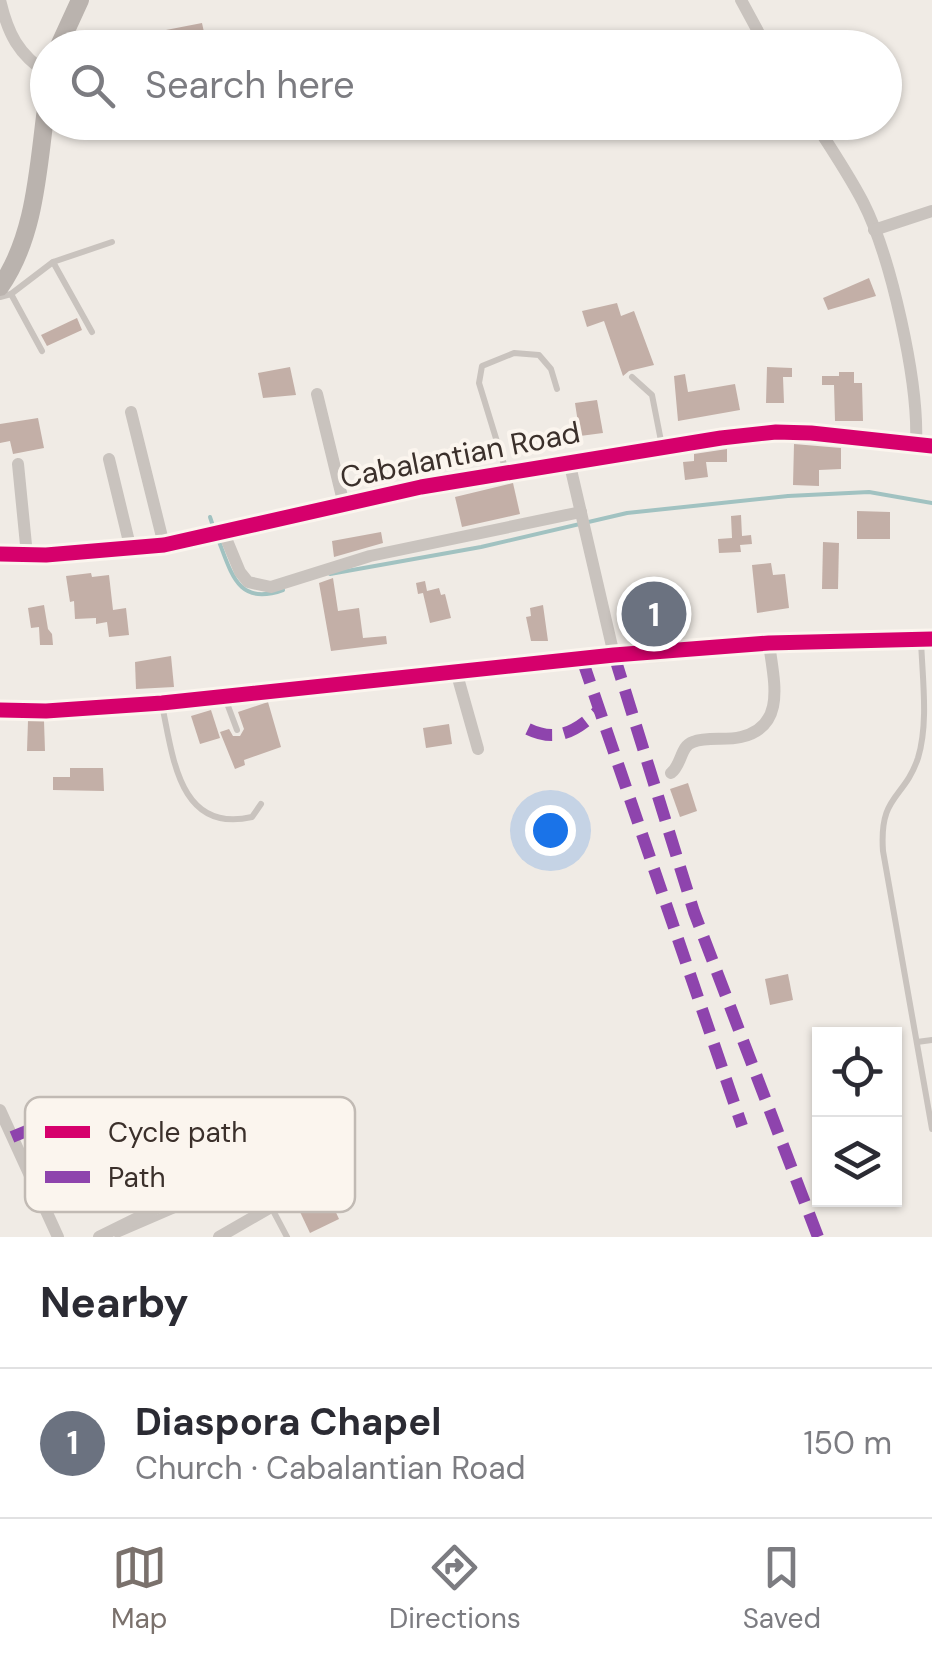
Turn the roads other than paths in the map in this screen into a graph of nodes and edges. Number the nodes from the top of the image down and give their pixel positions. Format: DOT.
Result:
graph roads {
  1 [pos="0,0"];
  2 [pos="80,0"];
  3 [pos="740,0"];
  4 [pos="66,30"];
  5 [pos="757,30"];
  6 [pos="30,62"];
  7 [pos="41,140"];
  8 [pos="825,140"];
  9 [pos="932,211"];
  10 [pos="874,230"];
  11 [pos="112,242"];
  12 [pos="53,262"];
  13 [pos="5,290"];
  14 [pos="0,297"];
  15 [pos="92,332"];
  16 [pos="42,351"];
  17 [pos="632,377"];
  18 [pos="557,388"];
  19 [pos="317,394"];
  20 [pos="131,412"];
  21 [pos="924,445"];
  22 [pos="662,447"];
  23 [pos="109,459"];
  24 [pos="569,462"];
  25 [pos="18,464"];
  26 [pos="506,472"];
  27 [pos="344,504"];
  28 [pos="582,515"];
  29 [pos="223,531"];
  30 [pos="164,544"];
  31 [pos="131,550"];
  32 [pos="0,554"];
  33 [pos="27,555"];
  34 [pos="926,639"];
  35 [pos="769,643"];
  36 [pos="614,656"];
  37 [pos="456,672"];
  38 [pos="224,696"];
  39 [pos="162,704"];
  40 [pos="0,710"];
  41 [pos="237,730"];
  42 [pos="478,749"];
  43 [pos="672,773"];
  44 [pos="261,804"];
  45 [pos="932,1040"];
  46 [pos="917,1042"];
  47 [pos="0,1110"];
  48 [pos="932,1129"];
  49 [pos="25,1165"];
  50 [pos="47,1212"];
  51 [pos="150,1212"];
  52 [pos="171,1212"];
  53 [pos="262,1212"];
  54 [pos="274,1212"];
  55 [pos="58,1237"];
  56 [pos="99,1237"];
  57 [pos="112,1237"];
  58 [pos="219,1237"];
  59 [pos="287,1237"];
  1 -- 6 [label="street"];
  2 -- 4 [label="main road"];
  3 -- 5 [label="street"];
  7 -- 13 [label="main road"];
  8 -- 10 [label="street"];
  9 -- 10 [label="street"];
  10 -- 21 [label="street"];
  11 -- 12 [label="lane"];
  12 -- 13 [label="lane"];
  12 -- 15 [label="lane"];
  13 -- 14 [label="lane"];
  13 -- 16 [label="lane"];
  17 -- 22 [label="lane"];
  18 -- 26 [label="lane"];
  19 -- 27 [label="street"];
  20 -- 30 [label="street"];
  21 -- 22 [label="street, Cabalantian Road"];
  22 -- 24 [label="street, Cabalantian Road"];
  23 -- 31 [label="street"];
  24 -- 26 [label="street, Cabalantian Road"];
  24 -- 28 [label="street"];
  25 -- 33 [label="street"];
  26 -- 27 [label="street, Cabalantian Road"];
  27 -- 29 [label="street, Cabalantian Road"];
  28 -- 29 [label="street"];
  28 -- 36 [label="street"];
  29 -- 30 [label="street, Cabalantian Road"];
  30 -- 31 [label="street, Cabalantian Road"];
  31 -- 33 [label="street, Cabalantian Road"];
  32 -- 33 [label="street, Cabalantian Road"];
  34 -- 35 [label="street"];
  34 -- 46 [label="lane"];
  35 -- 36 [label="street"];
  35 -- 43 [label="street"];
  36 -- 37 [label="street"];
  37 -- 38 [label="street"];
  37 -- 42 [label="street"];
  38 -- 39 [label="street"];
  38 -- 41 [label="lane"];
  39 -- 40 [label="street"];
  39 -- 44 [label="lane"];
  45 -- 46 [label="lane"];
  46 -- 48 [label="lane"];
  47 -- 49 [label="street"];
  50 -- 55 [label="street"];
  51 -- 56 [label="street"];
  52 -- 57 [label="lane"];
  53 -- 58 [label="street"];
  54 -- 59 [label="lane"];
}
